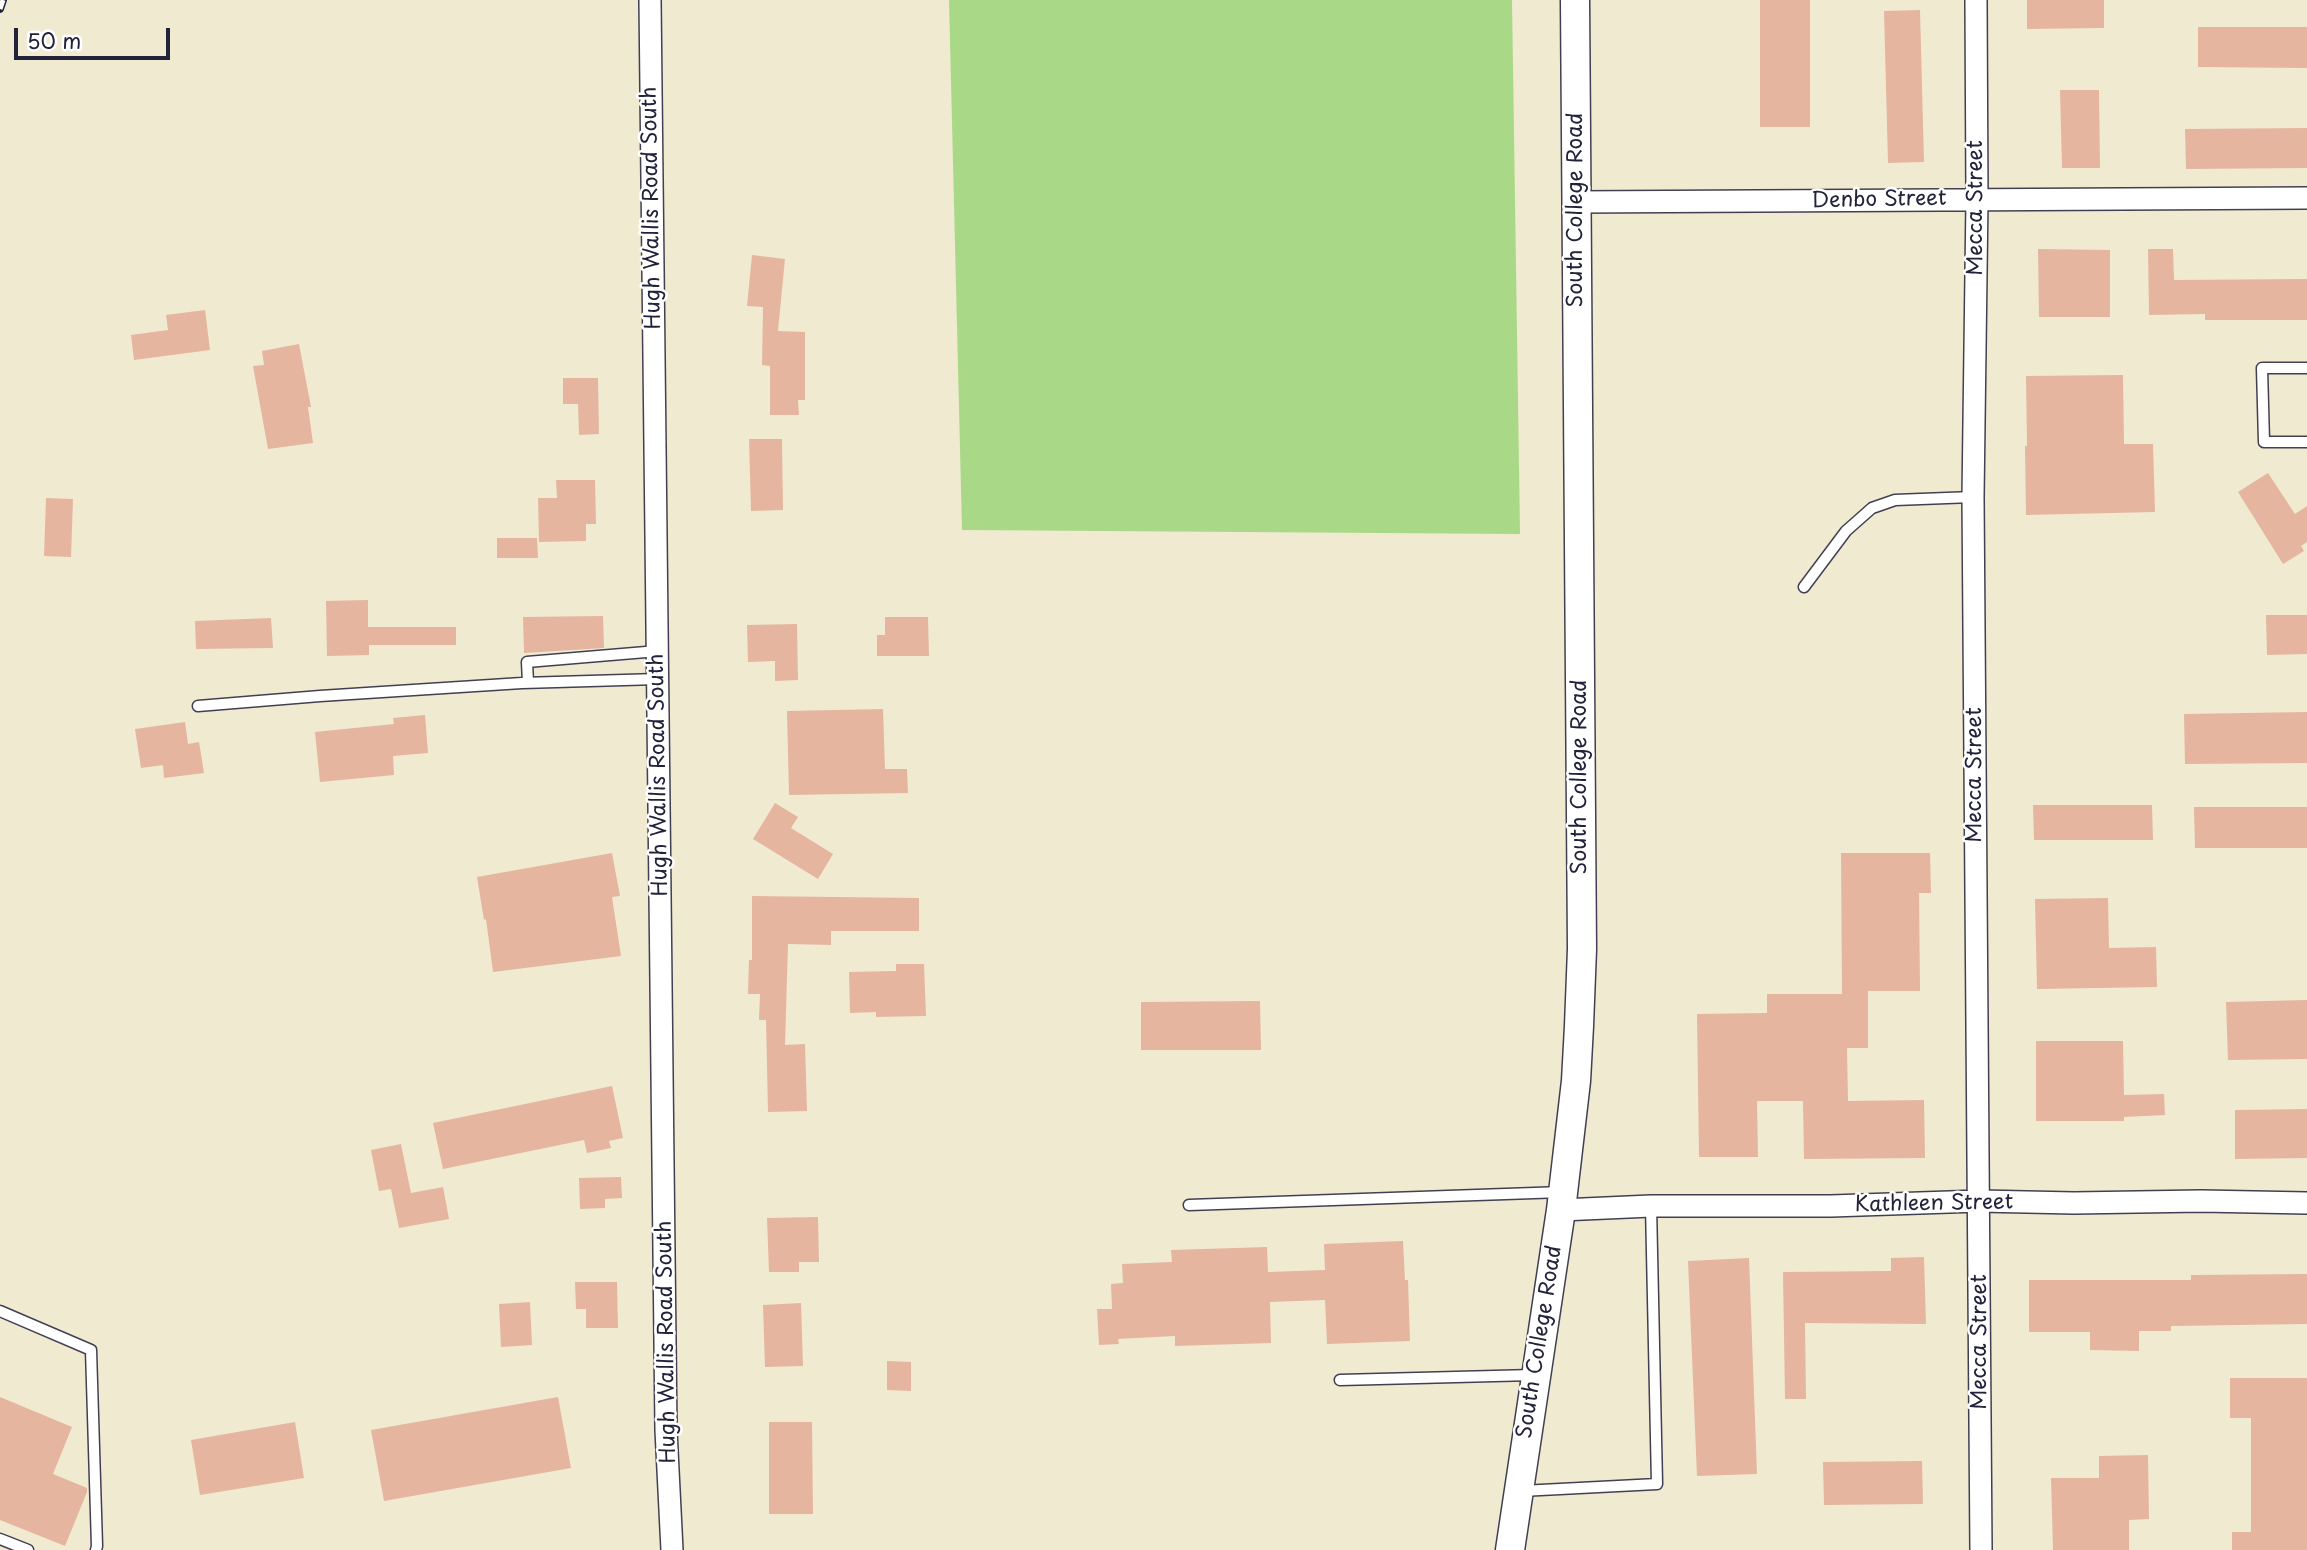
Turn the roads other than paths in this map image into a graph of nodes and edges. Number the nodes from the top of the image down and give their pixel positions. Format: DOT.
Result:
graph roads {
  1 [pos="650,0"];
  2 [pos="1575,0"];
  3 [pos="1976,0"];
  4 [pos="2307,198"];
  5 [pos="1977,199"];
  6 [pos="1576,202"];
  7 [pos="2307,368"];
  8 [pos="2307,442"];
  9 [pos="1973,498"];
  10 [pos="1804,587"];
  11 [pos="658,651"];
  12 [pos="658,678"];
  13 [pos="528,683"];
  14 [pos="198,706"];
  15 [pos="1562,1201"];
  16 [pos="1979,1201"];
  17 [pos="2307,1203"];
  18 [pos="1189,1205"];
  19 [pos="1651,1206"];
  20 [pos="0,1311"];
  21 [pos="1535,1375"];
  22 [pos="1340,1380"];
  23 [pos="1518,1491"];
  24 [pos="0,1539"];
  25 [pos="28,1550"];
  26 [pos="96,1550"];
  27 [pos="672,1550"];
  28 [pos="1510,1550"];
  29 [pos="1981,1550"];
  1 -- 11 [label="street, Hugh Wallis Road South"];
  2 -- 6 [label="street, South College Road"];
  3 -- 5 [label="street, Mecca Street"];
  4 -- 5 [label="street, Denbo Street"];
  5 -- 6 [label="street, Denbo Street"];
  5 -- 9 [label="street, Mecca Street"];
  6 -- 15 [label="street, South College Road"];
  7 -- 8 [label="lane"];
  9 -- 10 [label="lane"];
  9 -- 16 [label="street, Mecca Street"];
  11 -- 12 [label="street, Hugh Wallis Road South"];
  11 -- 13 [label="lane"];
  12 -- 13 [label="lane"];
  12 -- 27 [label="street, Hugh Wallis Road South"];
  13 -- 14 [label="lane"];
  15 -- 18 [label="lane"];
  15 -- 19 [label="street, Kathleen Street"];
  15 -- 21 [label="street, South College Road"];
  16 -- 17 [label="street, Kathleen Street"];
  16 -- 19 [label="street, Kathleen Street"];
  16 -- 29 [label="street, Mecca Street"];
  19 -- 23 [label="lane"];
  20 -- 26 [label="lane"];
  21 -- 22 [label="lane"];
  21 -- 23 [label="street, South College Road"];
  23 -- 28 [label="street, South College Road"];
  24 -- 25 [label="lane"];
}
